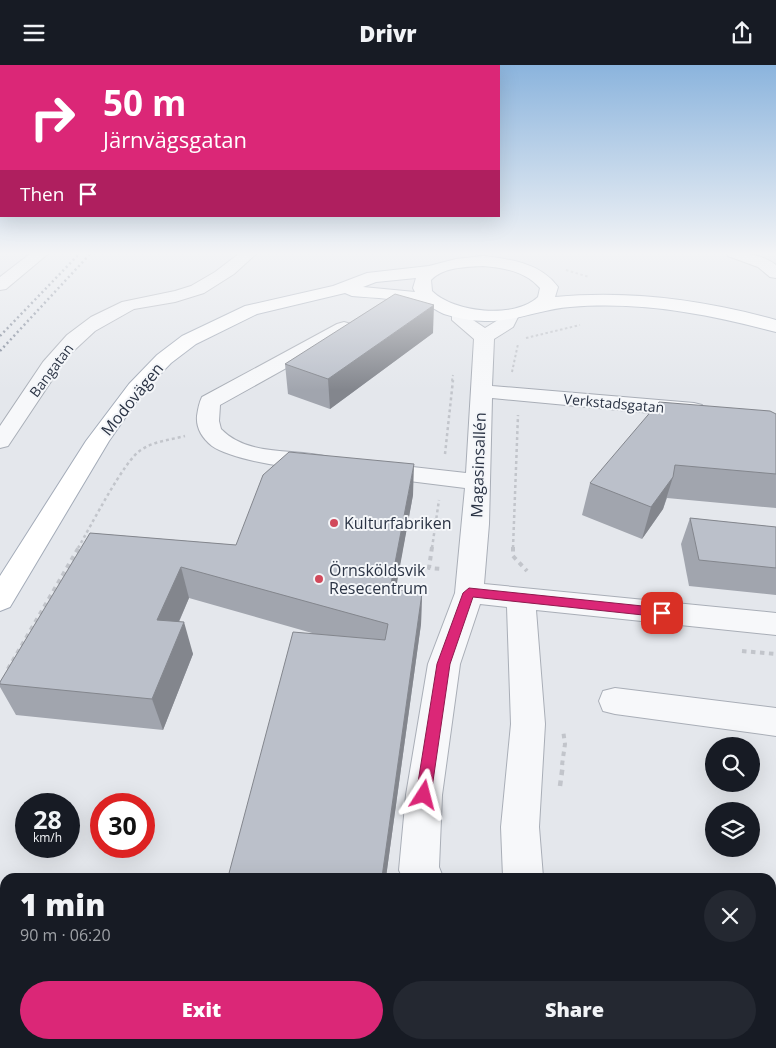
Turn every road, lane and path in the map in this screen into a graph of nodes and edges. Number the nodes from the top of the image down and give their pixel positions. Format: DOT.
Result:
graph roads {
  1 [pos="162,299"];
  2 [pos="299,299"];
  3 [pos="424,299"];
  4 [pos="546,299"];
  5 [pos="593,299"];
  6 [pos="430,300"];
  7 [pos="542,304"];
  8 [pos="461,313"];
  9 [pos="510,315"];
  10 [pos="773,322"];
  11 [pos="344,328"];
  12 [pos="484,337"];
  13 [pos="481,391"];
  14 [pos="713,411"];
  15 [pos="210,431"];
  16 [pos="0,441"];
  17 [pos="478,482"];
  18 [pos="469,593"];
  19 [pos="521,598"];
  20 [pos="0,600"];
  21 [pos="776,624"];
  22 [pos="5,674"];
  23 [pos="615,701"];
  24 [pos="776,722"];
  25 [pos="421,873"];
  26 [pos="523,873"];
  1 -- 16 [label="street, Bangatan"];
  2 -- 20 [label="main road, Modovägen"];
  3 -- 6 [label="main road, Modovägen"];
  4 -- 7 [label="main road"];
  5 -- 7 [label="main road, Modovägen"];
  5 -- 10 [label="main road"];
  6 -- 8 [label="main road, Modovägen"];
  7 -- 9 [label="main road, Modovägen"];
  8 -- 9 [label="main road, Modovägen"];
  8 -- 12 [label="street"];
  9 -- 12 [label="street"];
  11 -- 15 [label="street"];
  12 -- 13 [label="street, Magasinsallén"];
  13 -- 14 [label="street, Verkstadsgatan"];
  13 -- 17 [label="street, Magasinsallén"];
  15 -- 17 [label="street"];
  15 -- 22 [label="path"];
  17 -- 18 [label="street, Magasinsallén"];
  18 -- 19 [label="street"];
  18 -- 25 [label="street, Magasinsallén"];
  19 -- 21 [label="street"];
  19 -- 26 [label="street"];
  23 -- 24 [label="street"];
}
